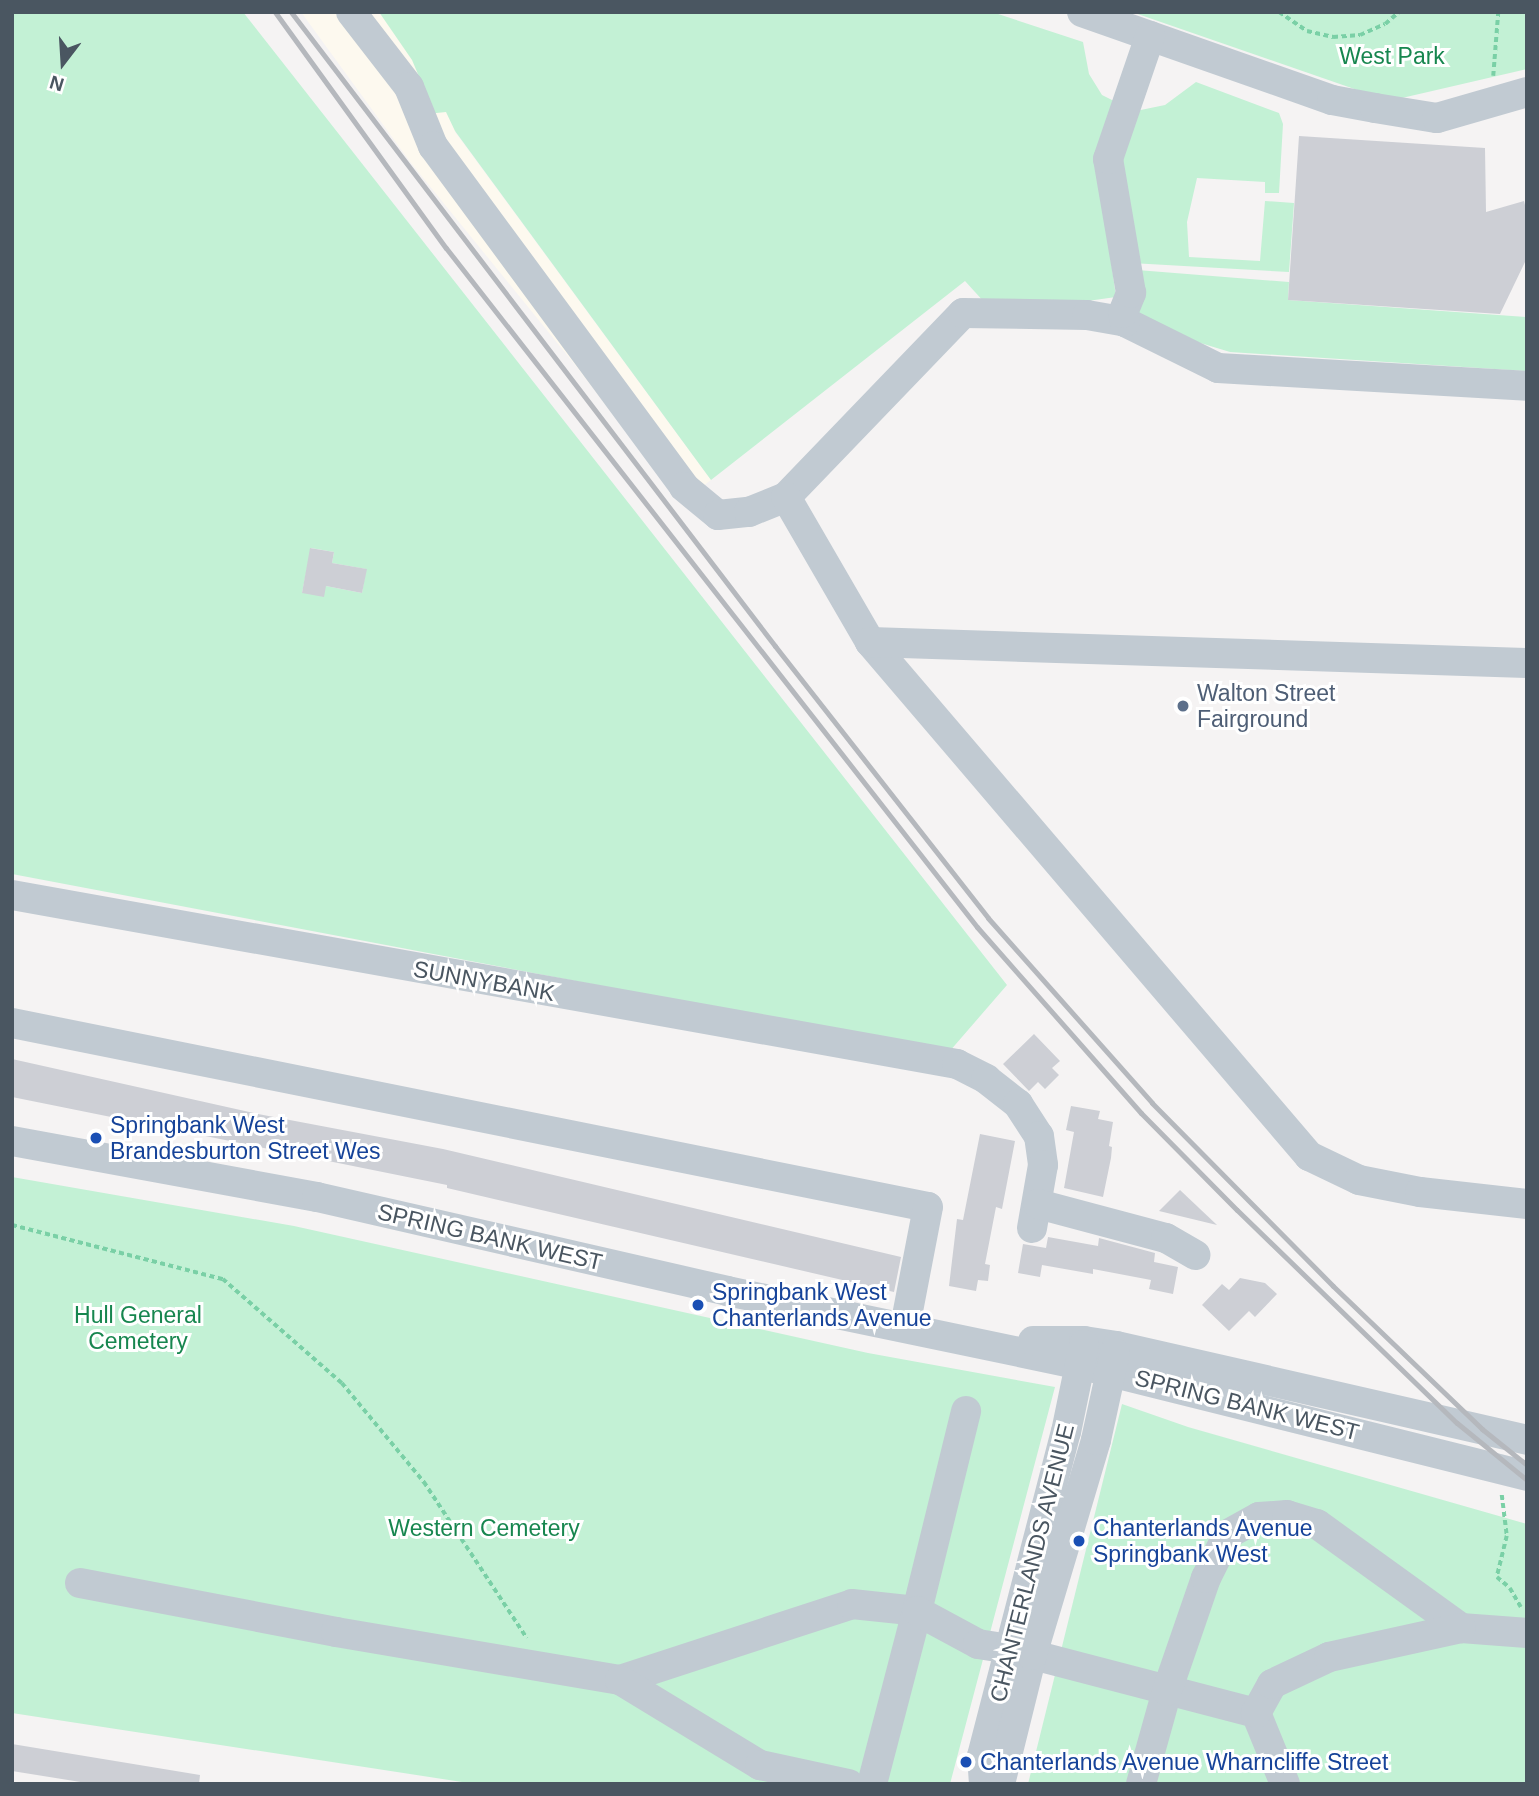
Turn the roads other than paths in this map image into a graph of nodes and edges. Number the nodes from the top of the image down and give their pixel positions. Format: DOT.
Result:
graph roads {
  1 [pos="351,12"];
  2 [pos="1082,12"];
  3 [pos="1150,36"];
  4 [pos="1527,92"];
  5 [pos="1125,322"];
  6 [pos="1527,386"];
  7 [pos="786,496"];
  8 [pos="870,642"];
  9 [pos="1527,663"];
  10 [pos="12,895"];
  11 [pos="12,1023"];
  12 [pos="12,1141"];
  13 [pos="1527,1204"];
  14 [pos="1204,1261"];
  15 [pos="905,1328"];
  16 [pos="1083,1353"];
  17 [pos="1114,1359"];
  18 [pos="965,1411"];
  19 [pos="1527,1440"];
  20 [pos="1527,1476"];
  21 [pos="80,1583"];
  22 [pos="918,1611"];
  23 [pos="1461,1628"];
  24 [pos="1527,1633"];
  25 [pos="1021,1652"];
  26 [pos="620,1680"];
  27 [pos="1167,1691"];
  28 [pos="1256,1713"];
  29 [pos="849,1784"];
  30 [pos="872,1784"];
  31 [pos="984,1784"];
  32 [pos="1000,1784"];
  33 [pos="1141,1784"];
  34 [pos="1285,1784"];
  1 -- 7 [label="street"];
  2 -- 3 [label="street"];
  3 -- 4 [label="street"];
  3 -- 5 [label="street"];
  5 -- 6 [label="street"];
  5 -- 7 [label="street"];
  7 -- 8 [label="street"];
  8 -- 9 [label="street"];
  8 -- 13 [label="street"];
  10 -- 14 [label="street, SUNNYBANK"];
  11 -- 15 [label="street"];
  12 -- 15 [label="street, SPRING BANK WEST"];
  15 -- 16 [label="street, SPRING BANK WEST"];
  16 -- 17 [label="street, SPRING BANK WEST"];
  16 -- 25 [label="street, CHANTERLANDS AVENUE"];
  17 -- 19 [label="street, SPRING BANK WEST"];
  17 -- 20 [label="street, SPRING BANK WEST"];
  17 -- 25 [label="street, CHANTERLANDS AVENUE"];
  18 -- 22 [label="street"];
  21 -- 26 [label="street"];
  22 -- 25 [label="street"];
  22 -- 26 [label="street"];
  22 -- 30 [label="street"];
  23 -- 24 [label="street"];
  23 -- 27 [label="street"];
  23 -- 28 [label="street"];
  25 -- 27 [label="street"];
  25 -- 31 [label="street, CHANTERLANDS AVENUE"];
  25 -- 32 [label="street, CHANTERLANDS AVENUE"];
  26 -- 29 [label="street"];
  27 -- 28 [label="street"];
  27 -- 33 [label="street"];
  28 -- 34 [label="street"];
}
